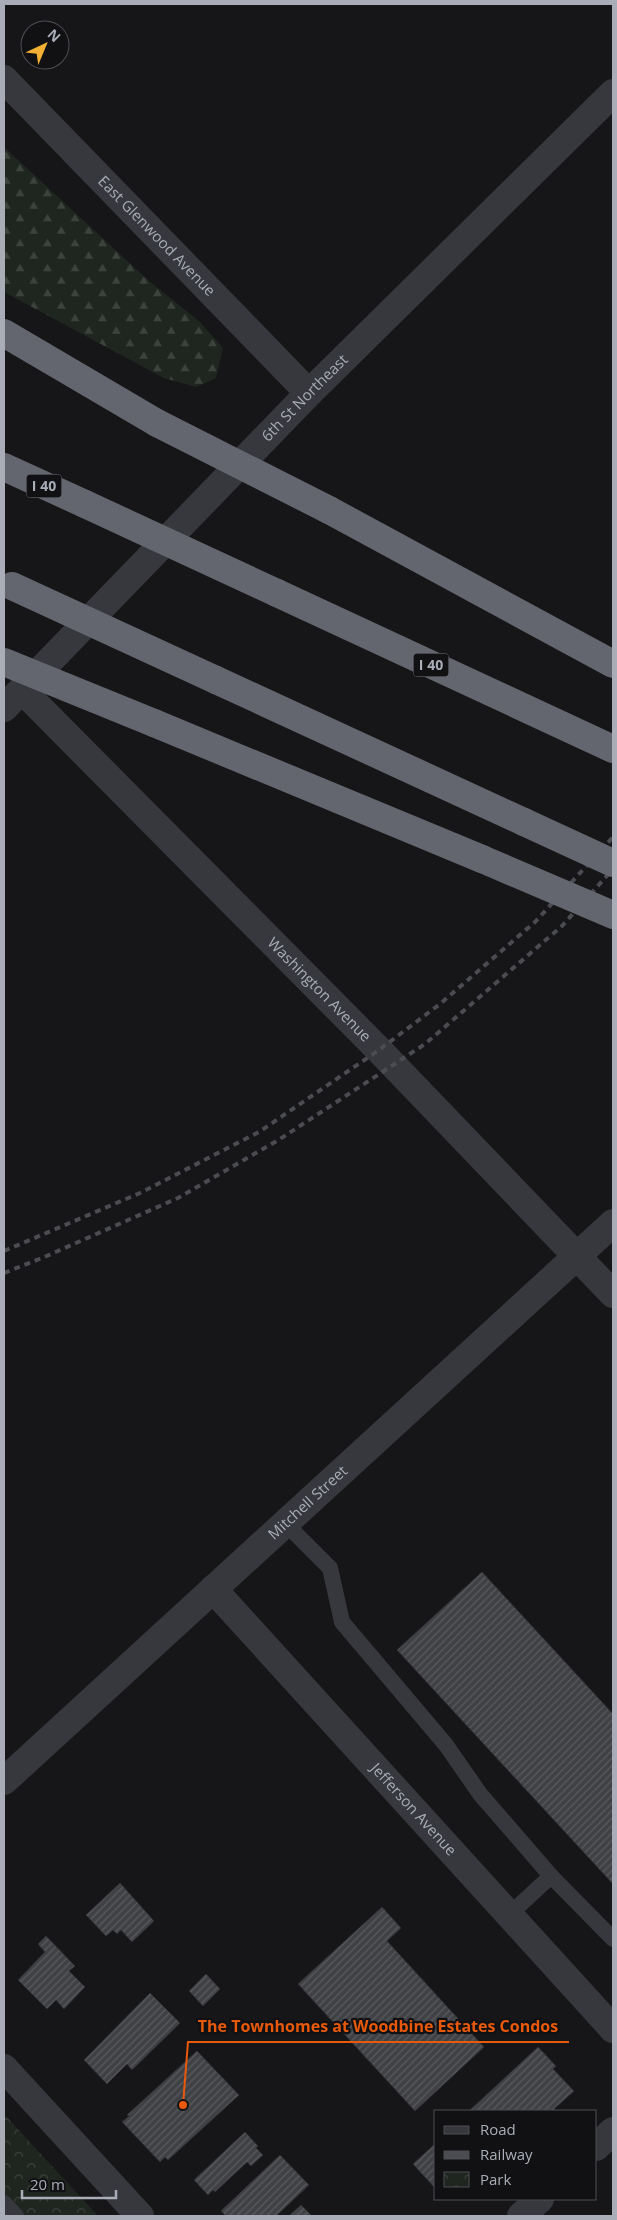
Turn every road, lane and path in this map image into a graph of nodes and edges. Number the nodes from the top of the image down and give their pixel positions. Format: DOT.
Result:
graph roads {
  1 [pos="4,79"];
  2 [pos="613,93"];
  3 [pos="4,333"];
  4 [pos="309,393"];
  5 [pos="4,467"];
  6 [pos="8,584"];
  7 [pos="4,662"];
  8 [pos="613,664"];
  9 [pos="13,699"];
  10 [pos="613,749"];
  11 [pos="613,863"];
  12 [pos="613,915"];
  13 [pos="613,1223"];
  14 [pos="578,1256"];
  15 [pos="613,1294"];
  16 [pos="286,1523"];
  17 [pos="213,1589"];
  18 [pos="4,1781"];
  19 [pos="551,1876"];
  20 [pos="509,1915"];
  21 [pos="613,1939"];
  22 [pos="613,2029"];
  23 [pos="4,2068"];
  24 [pos="613,2131"];
  25 [pos="597,2146"];
  26 [pos="539,2200"];
  27 [pos="4,2203"];
  28 [pos="16,2216"];
  29 [pos="140,2216"];
  30 [pos="522,2216"];
  1 -- 4 [label="street, East Glenwood Avenue"];
  2 -- 4 [label="street, 6th St Northeast"];
  3 -- 8 [label="highway, bridge"];
  4 -- 9 [label="street, 6th St Northeast"];
  5 -- 10 [label="highway, I 40, bridge"];
  6 -- 11 [label="highway, bridge"];
  7 -- 12 [label="highway, bridge"];
  9 -- 14 [label="street, Washington Avenue"];
  13 -- 14 [label="street, Mitchell Street"];
  14 -- 15 [label="street, Washington Avenue"];
  14 -- 16 [label="street, Mitchell Street"];
  16 -- 17 [label="street, Mitchell Street"];
  16 -- 19 [label="lane"];
  17 -- 18 [label="street, Mitchell Street"];
  17 -- 20 [label="street, Jefferson Avenue"];
  19 -- 20 [label="lane"];
  19 -- 21 [label="lane"];
  20 -- 22 [label="street, Jefferson Avenue"];
  23 -- 29 [label="street"];
  24 -- 25 [label="street"];
  26 -- 30 [label="street"];
  27 -- 28 [label="lane"];
}
